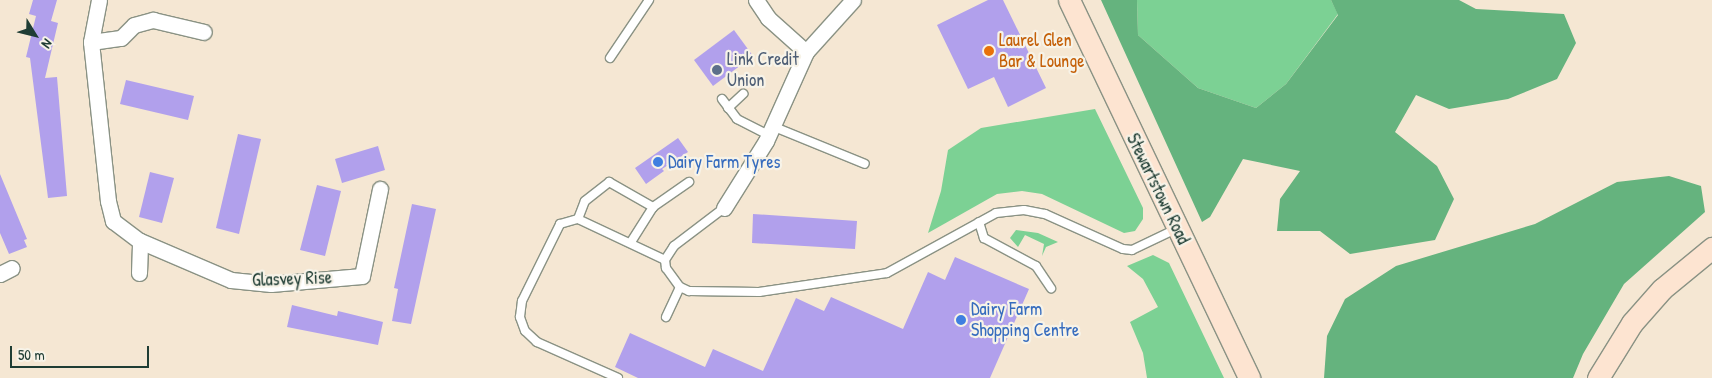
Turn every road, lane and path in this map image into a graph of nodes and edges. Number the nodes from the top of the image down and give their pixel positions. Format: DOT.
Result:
graph roads {
  1 [pos="99,0"];
  2 [pos="649,0"];
  3 [pos="756,0"];
  4 [pos="854,0"];
  5 [pos="1069,0"];
  6 [pos="204,32"];
  7 [pos="90,42"];
  8 [pos="806,52"];
  9 [pos="610,58"];
  10 [pos="743,94"];
  11 [pos="722,99"];
  12 [pos="728,108"];
  13 [pos="770,131"];
  14 [pos="866,164"];
  15 [pos="689,182"];
  16 [pos="380,189"];
  17 [pos="653,207"];
  18 [pos="724,208"];
  19 [pos="578,220"];
  20 [pos="978,222"];
  21 [pos="1177,228"];
  22 [pos="140,241"];
  23 [pos="631,242"];
  24 [pos="1712,248"];
  25 [pos="665,260"];
  26 [pos="139,273"];
  27 [pos="680,287"];
  28 [pos="1051,288"];
  29 [pos="666,317"];
  30 [pos="618,378"];
  31 [pos="1249,378"];
  32 [pos="1598,378"];
  1 -- 7 [label="street, Glasvey Rise"];
  2 -- 9 [label="lane"];
  3 -- 8 [label="street"];
  4 -- 8 [label="street"];
  5 -- 21 [label="main road, Stewartstown Road"];
  6 -- 7 [label="street"];
  7 -- 22 [label="street, Glasvey Rise"];
  8 -- 13 [label="street"];
  10 -- 12 [label="lane"];
  11 -- 12 [label="lane"];
  12 -- 13 [label="lane"];
  13 -- 14 [label="lane"];
  13 -- 18 [label="street"];
  15 -- 17 [label="lane"];
  16 -- 22 [label="street, Glasvey Rise"];
  17 -- 19 [label="lane"];
  17 -- 23 [label="lane"];
  18 -- 25 [label="lane"];
  19 -- 23 [label="lane"];
  19 -- 30 [label="lane"];
  20 -- 21 [label="lane"];
  20 -- 27 [label="lane"];
  20 -- 28 [label="lane"];
  21 -- 31 [label="main road, Stewartstown Road"];
  22 -- 26 [label="street"];
  23 -- 25 [label="lane"];
  24 -- 32 [label="main road"];
  25 -- 27 [label="lane"];
  27 -- 29 [label="lane"];
}
